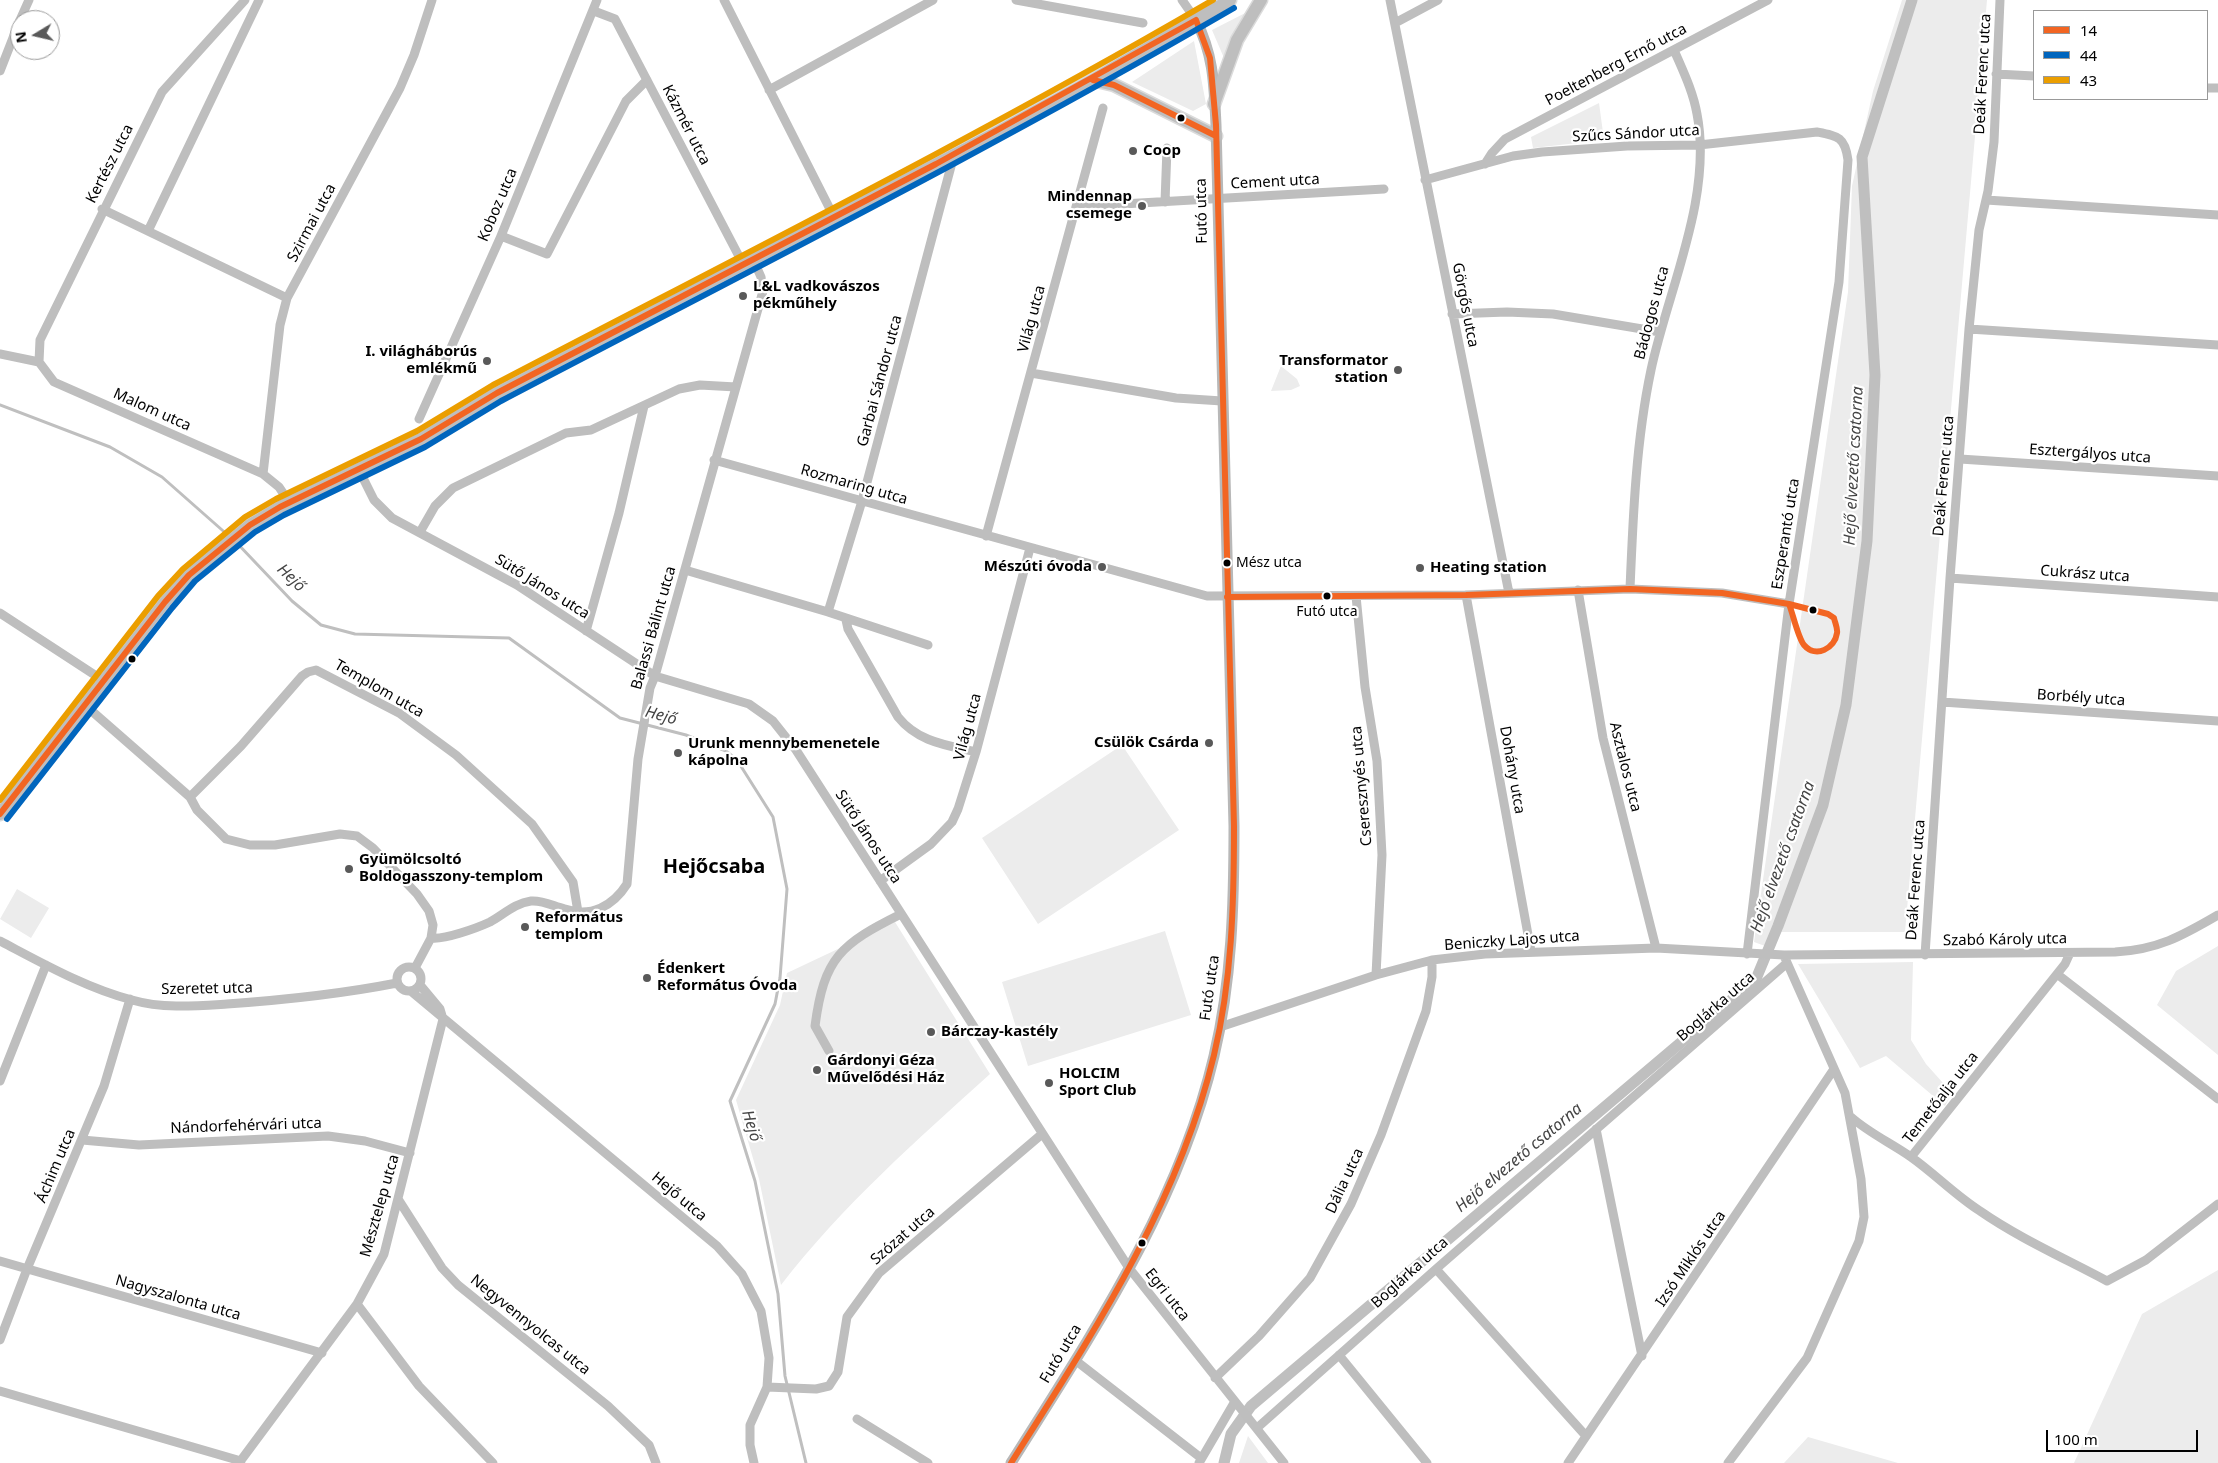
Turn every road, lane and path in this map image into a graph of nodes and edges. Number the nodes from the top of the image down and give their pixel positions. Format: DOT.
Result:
graph roads {
  1 [pos="244,0"];
  2 [pos="259,0"];
  3 [pos="432,0"];
  4 [pos="597,0"];
  5 [pos="724,0"];
  6 [pos="932,0"];
  7 [pos="1016,0"];
  8 [pos="1182,0"];
  9 [pos="1230,0"];
  10 [pos="1261,0"];
  11 [pos="1390,0"];
  12 [pos="1438,0"];
  13 [pos="1768,0"];
  14 [pos="2000,0"];
  15 [pos="594,11"];
  16 [pos="1196,20"];
  17 [pos="1395,22"];
  18 [pos="1143,23"];
  19 [pos="10,46"];
  20 [pos="1674,50"];
  21 [pos="0,71"];
  22 [pos="1996,74"];
  23 [pos="2033,76"];
  24 [pos="647,80"];
  25 [pos="1093,80"];
  26 [pos="769,90"];
  27 [pos="1214,104"];
  28 [pos="1103,108"];
  29 [pos="1216,136"];
  30 [pos="1699,145"];
  31 [pos="1846,147"];
  32 [pos="1167,148"];
  33 [pos="954,155"];
  34 [pos="1485,164"];
  35 [pos="1425,180"];
  36 [pos="1384,189"];
  37 [pos="1217,199"];
  38 [pos="1986,200"];
  39 [pos="1166,202"];
  40 [pos="1077,203"];
  41 [pos="102,209"];
  42 [pos="2218,216"];
  43 [pos="834,217"];
  44 [pos="148,231"];
  45 [pos="501,236"];
  46 [pos="748,261"];
  47 [pos="287,298"];
  48 [pos="1452,314"];
  49 [pos="1969,328"];
  50 [pos="1660,332"];
  51 [pos="2218,345"];
  52 [pos="0,354"];
  53 [pos="39,362"];
  54 [pos="1031,374"];
  55 [pos="736,387"];
  56 [pos="1222,401"];
  57 [pos="644,406"];
  58 [pos="419,419"];
  59 [pos="1960,459"];
  60 [pos="714,460"];
  61 [pos="359,470"];
  62 [pos="263,474"];
  63 [pos="2218,476"];
  64 [pos="290,502"];
  65 [pos="862,502"];
  66 [pos="420,532"];
  67 [pos="986,536"];
  68 [pos="1030,548"];
  69 [pos="685,570"];
  70 [pos="1950,578"];
  71 [pos="1630,589"];
  72 [pos="1578,590"];
  73 [pos="1509,593"];
  74 [pos="1466,595"];
  75 [pos="1356,596"];
  76 [pos="1227,597"];
  77 [pos="2218,597"];
  78 [pos="1789,604"];
  79 [pos="828,612"];
  80 [pos="0,615"];
  81 [pos="846,620"];
  82 [pos="586,631"];
  83 [pos="928,645"];
  84 [pos="655,676"];
  85 [pos="104,681"];
  86 [pos="1942,702"];
  87 [pos="86,706"];
  88 [pos="2218,721"];
  89 [pos="976,752"];
  90 [pos="190,797"];
  91 [pos="0,814"];
  92 [pos="880,881"];
  93 [pos="578,912"];
  94 [pos="901,914"];
  95 [pos="2218,916"];
  96 [pos="431,938"];
  97 [pos="0,941"];
  98 [pos="1656,948"];
  99 [pos="1531,951"];
  100 [pos="2070,953"];
  101 [pos="1751,954"];
  102 [pos="1925,955"];
  103 [pos="1782,958"];
  104 [pos="1432,960"];
  105 [pos="46,964"];
  106 [pos="415,968"];
  107 [pos="2057,974"];
  108 [pos="1376,975"];
  109 [pos="397,983"];
  110 [pos="420,985"];
  111 [pos="412,992"];
  112 [pos="130,1000"];
  113 [pos="443,1019"];
  114 [pos="1220,1027"];
  115 [pos="829,1051"];
  116 [pos="3,1067"];
  117 [pos="1834,1069"];
  118 [pos="0,1081"];
  119 [pos="2218,1099"];
  120 [pos="1851,1117"];
  121 [pos="1596,1129"];
  122 [pos="1042,1134"];
  123 [pos="82,1140"];
  124 [pos="410,1153"];
  125 [pos="1911,1157"];
  126 [pos="398,1199"];
  127 [pos="2218,1204"];
  128 [pos="0,1261"];
  129 [pos="1129,1268"];
  130 [pos="27,1269"];
  131 [pos="1436,1269"];
  132 [pos="357,1304"];
  133 [pos="0,1340"];
  134 [pos="322,1353"];
  135 [pos="1339,1355"];
  136 [pos="1642,1356"];
  137 [pos="1075,1360"];
  138 [pos="1215,1378"];
  139 [pos="767,1387"];
  140 [pos="0,1391"];
  141 [pos="1234,1403"];
  142 [pos="857,1419"];
  143 [pos="1254,1426"];
  144 [pos="1586,1436"];
  145 [pos="1200,1460"];
  146 [pos="240,1462"];
  147 [pos="494,1463"];
  148 [pos="656,1463"];
  149 [pos="754,1463"];
  150 [pos="928,1463"];
  151 [pos="1011,1463"];
  152 [pos="1284,1463"];
  153 [pos="1427,1463"];
  154 [pos="1568,1463"];
  155 [pos="1728,1463"];
  1 -- 41 [label="street, Kertész utca"];
  2 -- 44 [label="street"];
  3 -- 47 [label="street, Szirmai utca"];
  4 -- 15 [label="street, Koboz utca"];
  5 -- 26 [label="street"];
  6 -- 26 [label="street"];
  7 -- 18 [label="street"];
  8 -- 16 [label="street"];
  9 -- 16 [label="main road"];
  10 -- 27 [label="main road"];
  11 -- 17 [label="street, Görgős utca"];
  12 -- 17 [label="street"];
  13 -- 20 [label="street, Poeltenberg Ernő utca"];
  14 -- 22 [label="street, Deák Ferenc utca"];
  15 -- 24 [label="street, Kázmér utca"];
  15 -- 45 [label="street, Koboz utca"];
  16 -- 25 [label="main road"];
  16 -- 27 [label="main road, Futó utca"];
  17 -- 35 [label="street, Görgős utca"];
  19 -- 21 [label="street"];
  20 -- 30 [label="street, Bádogos utca"];
  20 -- 34 [label="street, Poeltenberg Ernő utca"];
  22 -- 23 [label="street"];
  22 -- 38 [label="street, Deák Ferenc utca"];
  24 -- 45 [label="street"];
  24 -- 46 [label="street, Kázmér utca"];
  25 -- 29 [label="main road"];
  25 -- 33 [label="main road"];
  26 -- 43 [label="street"];
  27 -- 29 [label="main road, Futó utca"];
  28 -- 40 [label="street, Világ utca"];
  29 -- 37 [label="main road, Futó utca"];
  30 -- 31 [label="street, Szűcs Sándor utca"];
  30 -- 34 [label="street, Szűcs Sándor utca"];
  30 -- 50 [label="street, Bádogos utca"];
  31 -- 78 [label="street, Eszperantó utca"];
  32 -- 39 [label="street"];
  33 -- 43 [label="main road"];
  33 -- 65 [label="street, Garbai Sándor utca"];
  34 -- 35 [label="street, Szűcs Sándor utca"];
  35 -- 48 [label="street, Görgős utca"];
  36 -- 37 [label="street, Cement utca"];
  37 -- 39 [label="street, Cement utca"];
  37 -- 56 [label="main road, Futó utca"];
  38 -- 42 [label="street"];
  38 -- 49 [label="street, Deák Ferenc utca"];
  39 -- 40 [label="street, Cement utca"];
  40 -- 54 [label="street, Világ utca"];
  41 -- 44 [label="street"];
  41 -- 53 [label="street, Kertész utca"];
  43 -- 46 [label="main road"];
  44 -- 47 [label="street"];
  45 -- 58 [label="street, Koboz utca"];
  46 -- 55 [label="street, Balassi Bálint utca"];
  46 -- 61 [label="main road"];
  47 -- 62 [label="street, Szirmai utca"];
  48 -- 50 [label="street"];
  48 -- 73 [label="street, Görgős utca"];
  49 -- 51 [label="street"];
  49 -- 59 [label="street, Deák Ferenc utca"];
  50 -- 71 [label="street, Bádogos utca"];
  52 -- 53 [label="street"];
  53 -- 62 [label="street, Malom utca"];
  54 -- 56 [label="street"];
  54 -- 67 [label="street, Világ utca"];
  55 -- 57 [label="street"];
  55 -- 60 [label="street, Balassi Bálint utca"];
  56 -- 76 [label="main road, Futó utca"];
  57 -- 66 [label="street"];
  57 -- 82 [label="street"];
  59 -- 63 [label="street, Esztergályos utca"];
  59 -- 70 [label="street, Deák Ferenc utca"];
  60 -- 65 [label="street, Rozmaring utca"];
  60 -- 69 [label="street, Balassi Bálint utca"];
  61 -- 64 [label="main road"];
  61 -- 66 [label="street, Sütő János utca"];
  62 -- 64 [label="street, Malom utca"];
  64 -- 85 [label="main road"];
  65 -- 67 [label="street, Rozmaring utca"];
  65 -- 79 [label="street, Garbai Sándor utca"];
  66 -- 82 [label="street, Sütő János utca"];
  67 -- 68 [label="street"];
  68 -- 76 [label="street"];
  68 -- 89 [label="street, Világ utca"];
  69 -- 79 [label="street"];
  69 -- 84 [label="street, Balassi Bálint utca"];
  70 -- 77 [label="street, Cukrász utca"];
  70 -- 86 [label="street, Deák Ferenc utca"];
  71 -- 72 [label="street"];
  71 -- 78 [label="street"];
  72 -- 73 [label="street"];
  72 -- 98 [label="street, Asztalos utca"];
  73 -- 74 [label="street"];
  74 -- 75 [label="street"];
  74 -- 99 [label="street, Dohány utca"];
  75 -- 76 [label="street"];
  75 -- 108 [label="street, Cseresznyés utca"];
  76 -- 114 [label="main road, Futó utca"];
  78 -- 101 [label="street, Eszperantó utca"];
  79 -- 81 [label="street"];
  80 -- 85 [label="street"];
  81 -- 83 [label="street"];
  81 -- 89 [label="street"];
  82 -- 84 [label="street, Sütő János utca"];
  84 -- 92 [label="street, Sütő János utca"];
  84 -- 93 [label="street, Balassi Bálint utca"];
  85 -- 87 [label="main road"];
  86 -- 88 [label="street, Borbély utca"];
  86 -- 102 [label="street, Deák Ferenc utca"];
  87 -- 90 [label="street"];
  87 -- 91 [label="main road"];
  89 -- 92 [label="street, Világ utca"];
  90 -- 93 [label="street, Templom utca"];
  90 -- 96 [label="street"];
  92 -- 94 [label="street, Sütő János utca"];
  93 -- 96 [label="street, Balassi Bálint utca"];
  94 -- 115 [label="street"];
  94 -- 122 [label="street, Sütő János utca"];
  95 -- 100 [label="street, Szabó Károly utca"];
  96 -- 106 [label="street"];
  97 -- 105 [label="street, Szeretet utca"];
  98 -- 99 [label="street, Beniczky Lajos utca"];
  98 -- 101 [label="street, Beniczky Lajos utca"];
  99 -- 104 [label="street, Beniczky Lajos utca"];
  100 -- 102 [label="street, Szabó Károly utca"];
  100 -- 107 [label="street, Temetőalja utca"];
  101 -- 103 [label="street, Szabó Károly utca"];
  102 -- 103 [label="street, Szabó Károly utca"];
  103 -- 117 [label="street"];
  103 -- 121 [label="street, Boglárka utca"];
  104 -- 108 [label="street, Beniczky Lajos utca"];
  104 -- 138 [label="street, Dália utca"];
  105 -- 112 [label="street, Szeretet utca"];
  105 -- 116 [label="street"];
  106 -- 109 [label="street"];
  106 -- 110 [label="street"];
  107 -- 119 [label="street"];
  107 -- 125 [label="street, Temetőalja utca"];
  108 -- 114 [label="street, Beniczky Lajos utca"];
  109 -- 111 [label="street"];
  109 -- 112 [label="street, Szeretet utca"];
  110 -- 111 [label="street"];
  110 -- 113 [label="street"];
  111 -- 113 [label="street, Hejő utca"];
  112 -- 123 [label="street, Áchim utca"];
  113 -- 124 [label="street, Mésztelep utca"];
  113 -- 139 [label="street, Hejő utca"];
  114 -- 129 [label="main road, Futó utca"];
  116 -- 118 [label="street"];
  117 -- 120 [label="street"];
  117 -- 136 [label="street, Izsó Miklós utca"];
  120 -- 125 [label="street"];
  120 -- 155 [label="street"];
  121 -- 131 [label="street, Boglárka utca"];
  121 -- 136 [label="street"];
  122 -- 129 [label="street, Egri utca"];
  122 -- 139 [label="street, Szózat utca"];
  123 -- 124 [label="street, Nándorfehérvári utca"];
  123 -- 130 [label="street, Áchim utca"];
  124 -- 126 [label="street, Mésztelep utca"];
  125 -- 127 [label="street, Temetőalja utca"];
  126 -- 132 [label="street, Mésztelep utca"];
  126 -- 148 [label="street, Negyvennyolcas utca"];
  128 -- 130 [label="street, Nagyszalonta utca"];
  129 -- 137 [label="main road, Futó utca"];
  129 -- 138 [label="street, Egri utca"];
  130 -- 133 [label="street, Áchim utca"];
  130 -- 134 [label="street, Nagyszalonta utca"];
  131 -- 135 [label="street, Boglárka utca"];
  131 -- 144 [label="street"];
  132 -- 134 [label="street, Mésztelep utca"];
  132 -- 147 [label="street"];
  134 -- 146 [label="street, Mésztelep utca"];
  135 -- 143 [label="street, Boglárka utca"];
  135 -- 153 [label="street"];
  136 -- 144 [label="street, Izsó Miklós utca"];
  137 -- 145 [label="street"];
  137 -- 151 [label="main road, Futó utca"];
  138 -- 141 [label="street, Egri utca"];
  139 -- 149 [label="street, Hejő utca"];
  140 -- 146 [label="street"];
  141 -- 143 [label="street, Egri utca"];
  141 -- 145 [label="street"];
  142 -- 150 [label="street"];
  143 -- 152 [label="street, Egri utca"];
  144 -- 154 [label="street, Izsó Miklós utca"];
}
